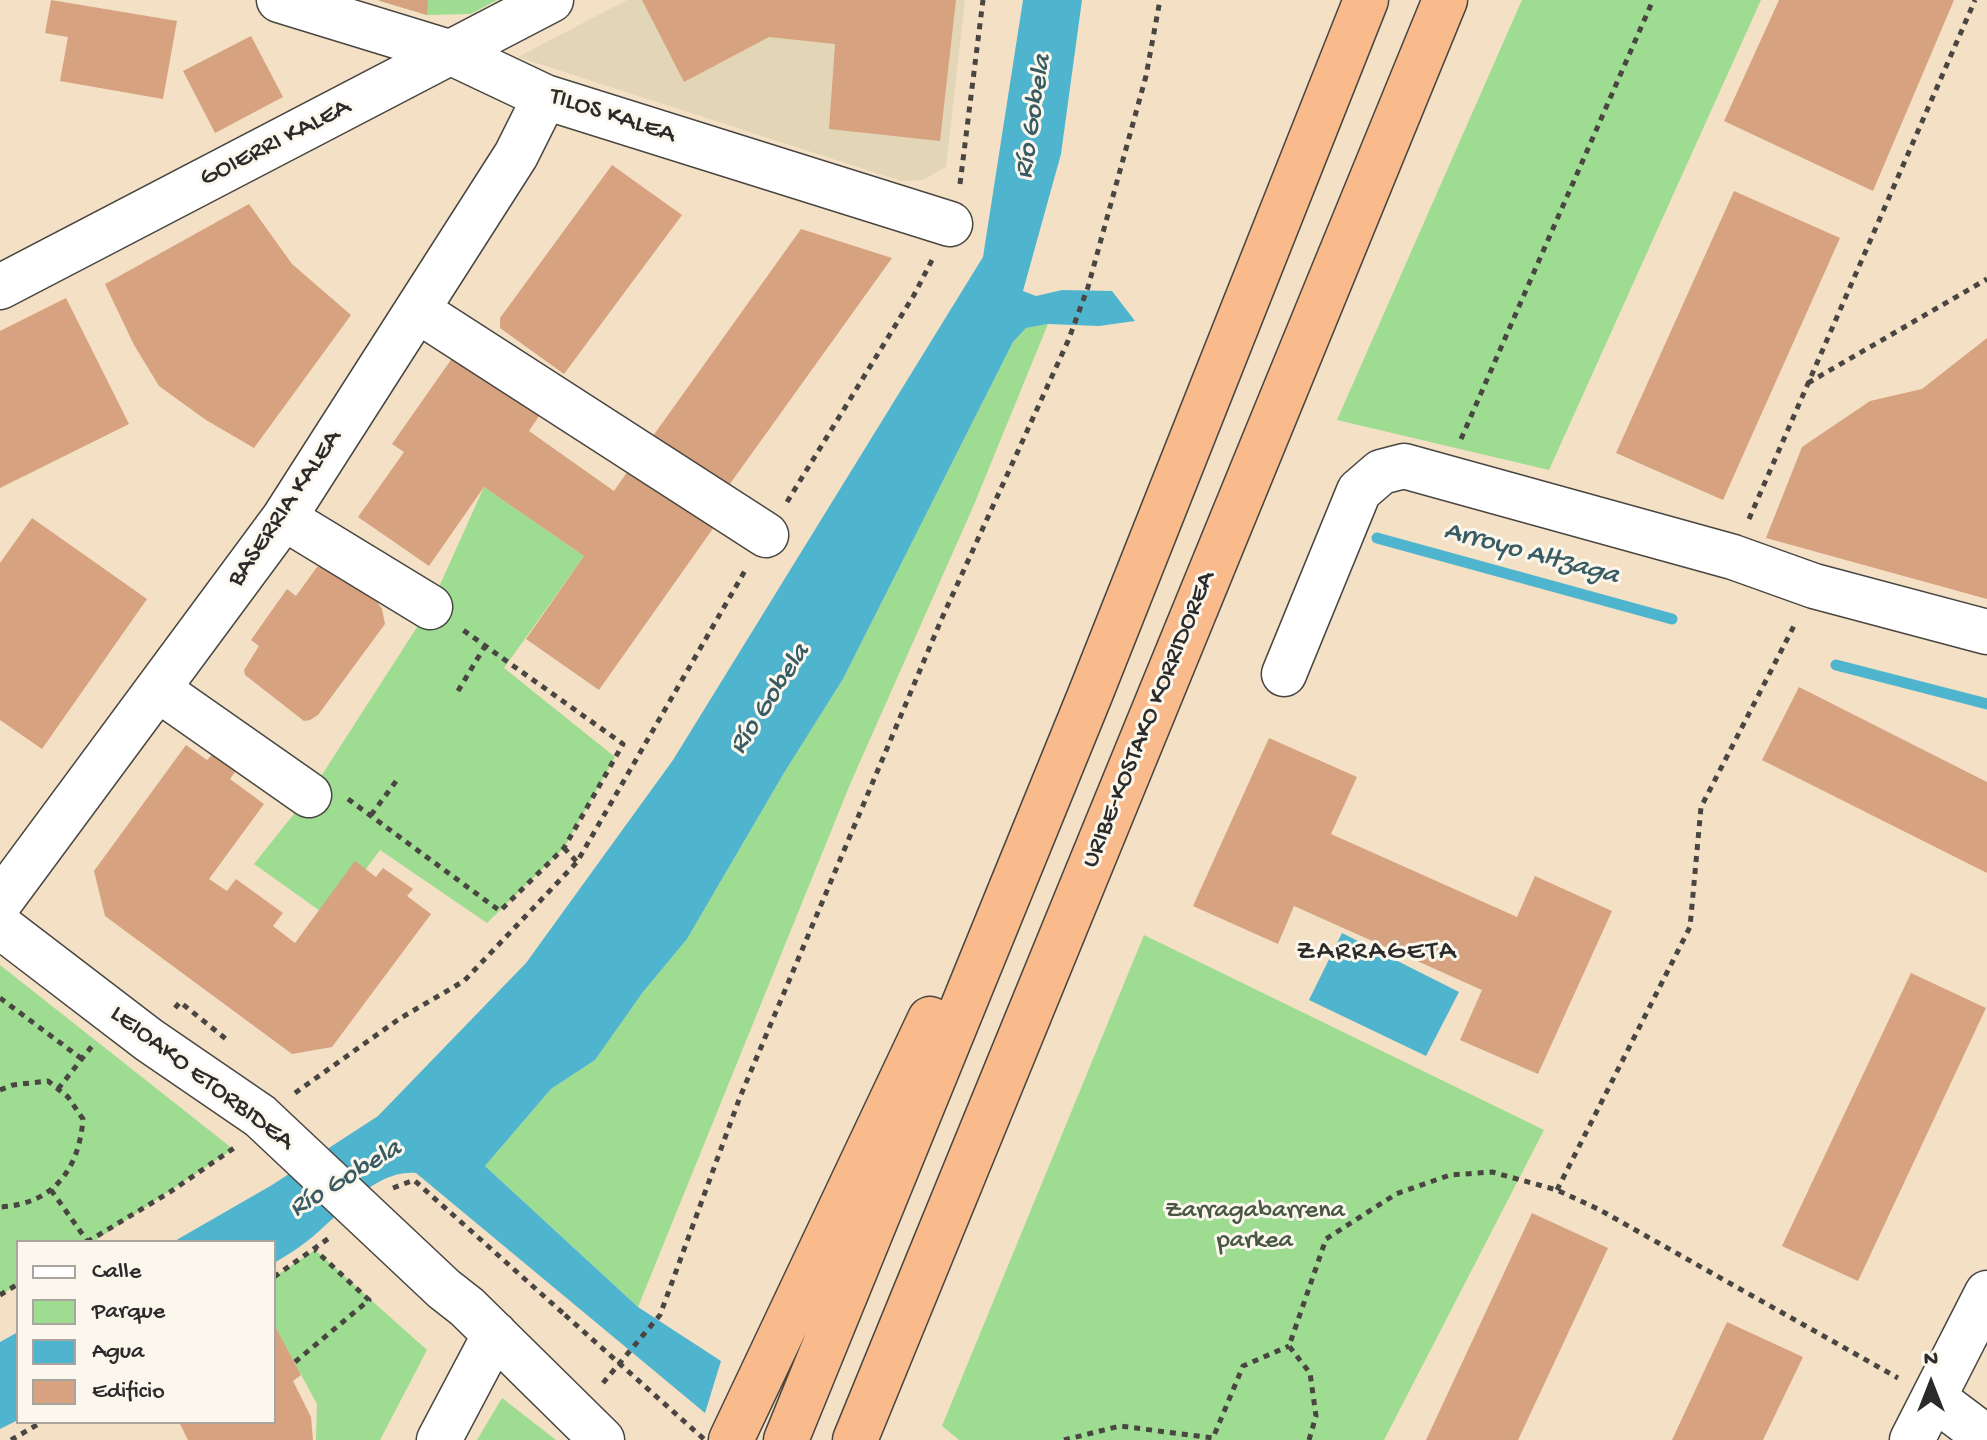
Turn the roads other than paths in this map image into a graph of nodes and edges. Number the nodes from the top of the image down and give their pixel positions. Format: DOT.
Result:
graph roads {
  1 [pos="279,0"];
  2 [pos="551,0"];
  3 [pos="1366,0"];
  4 [pos="1445,0"];
  5 [pos="452,53"];
  6 [pos="545,97"];
  7 [pos="950,224"];
  8 [pos="0,287"];
  9 [pos="417,310"];
  10 [pos="284,518"];
  11 [pos="766,535"];
  12 [pos="430,607"];
  13 [pos="1987,632"];
  14 [pos="1284,674"];
  15 [pos="159,690"];
  16 [pos="1090,695"];
  17 [pos="327,796"];
  18 [pos="0,902"];
  19 [pos="0,926"];
  20 [pos="1987,1293"];
  21 [pos="495,1334"];
  22 [pos="1934,1398"];
  23 [pos="1987,1438"];
  24 [pos="439,1440"];
  25 [pos="602,1440"];
  26 [pos="731,1440"];
  27 [pos="786,1440"];
  28 [pos="855,1440"];
  29 [pos="1912,1440"];
  1 -- 5 [label="street, TILOS KALEA"];
  2 -- 5 [label="street, GOIERRI KALEA"];
  3 -- 16 [label="highway"];
  4 -- 28 [label="highway, URIBE-KOSTAKO KORRIDOREA"];
  5 -- 6 [label="street, TILOS KALEA"];
  5 -- 8 [label="street, GOIERRI KALEA"];
  6 -- 7 [label="street, TILOS KALEA"];
  6 -- 9 [label="street, BASERRIA KALEA"];
  9 -- 10 [label="street, BASERRIA KALEA"];
  9 -- 11 [label="street"];
  10 -- 12 [label="street"];
  10 -- 15 [label="street, BASERRIA KALEA"];
  13 -- 14 [label="street"];
  15 -- 17 [label="street"];
  15 -- 18 [label="street, BASERRIA KALEA"];
  16 -- 26 [label="highway"];
  16 -- 27 [label="highway"];
  19 -- 21 [label="street, LEIOAKO ETORBIDEA"];
  20 -- 22 [label="street"];
  21 -- 24 [label="street"];
  21 -- 25 [label="street, LEIOAKO ETORBIDEA"];
  22 -- 23 [label="street"];
  22 -- 29 [label="street"];
}
